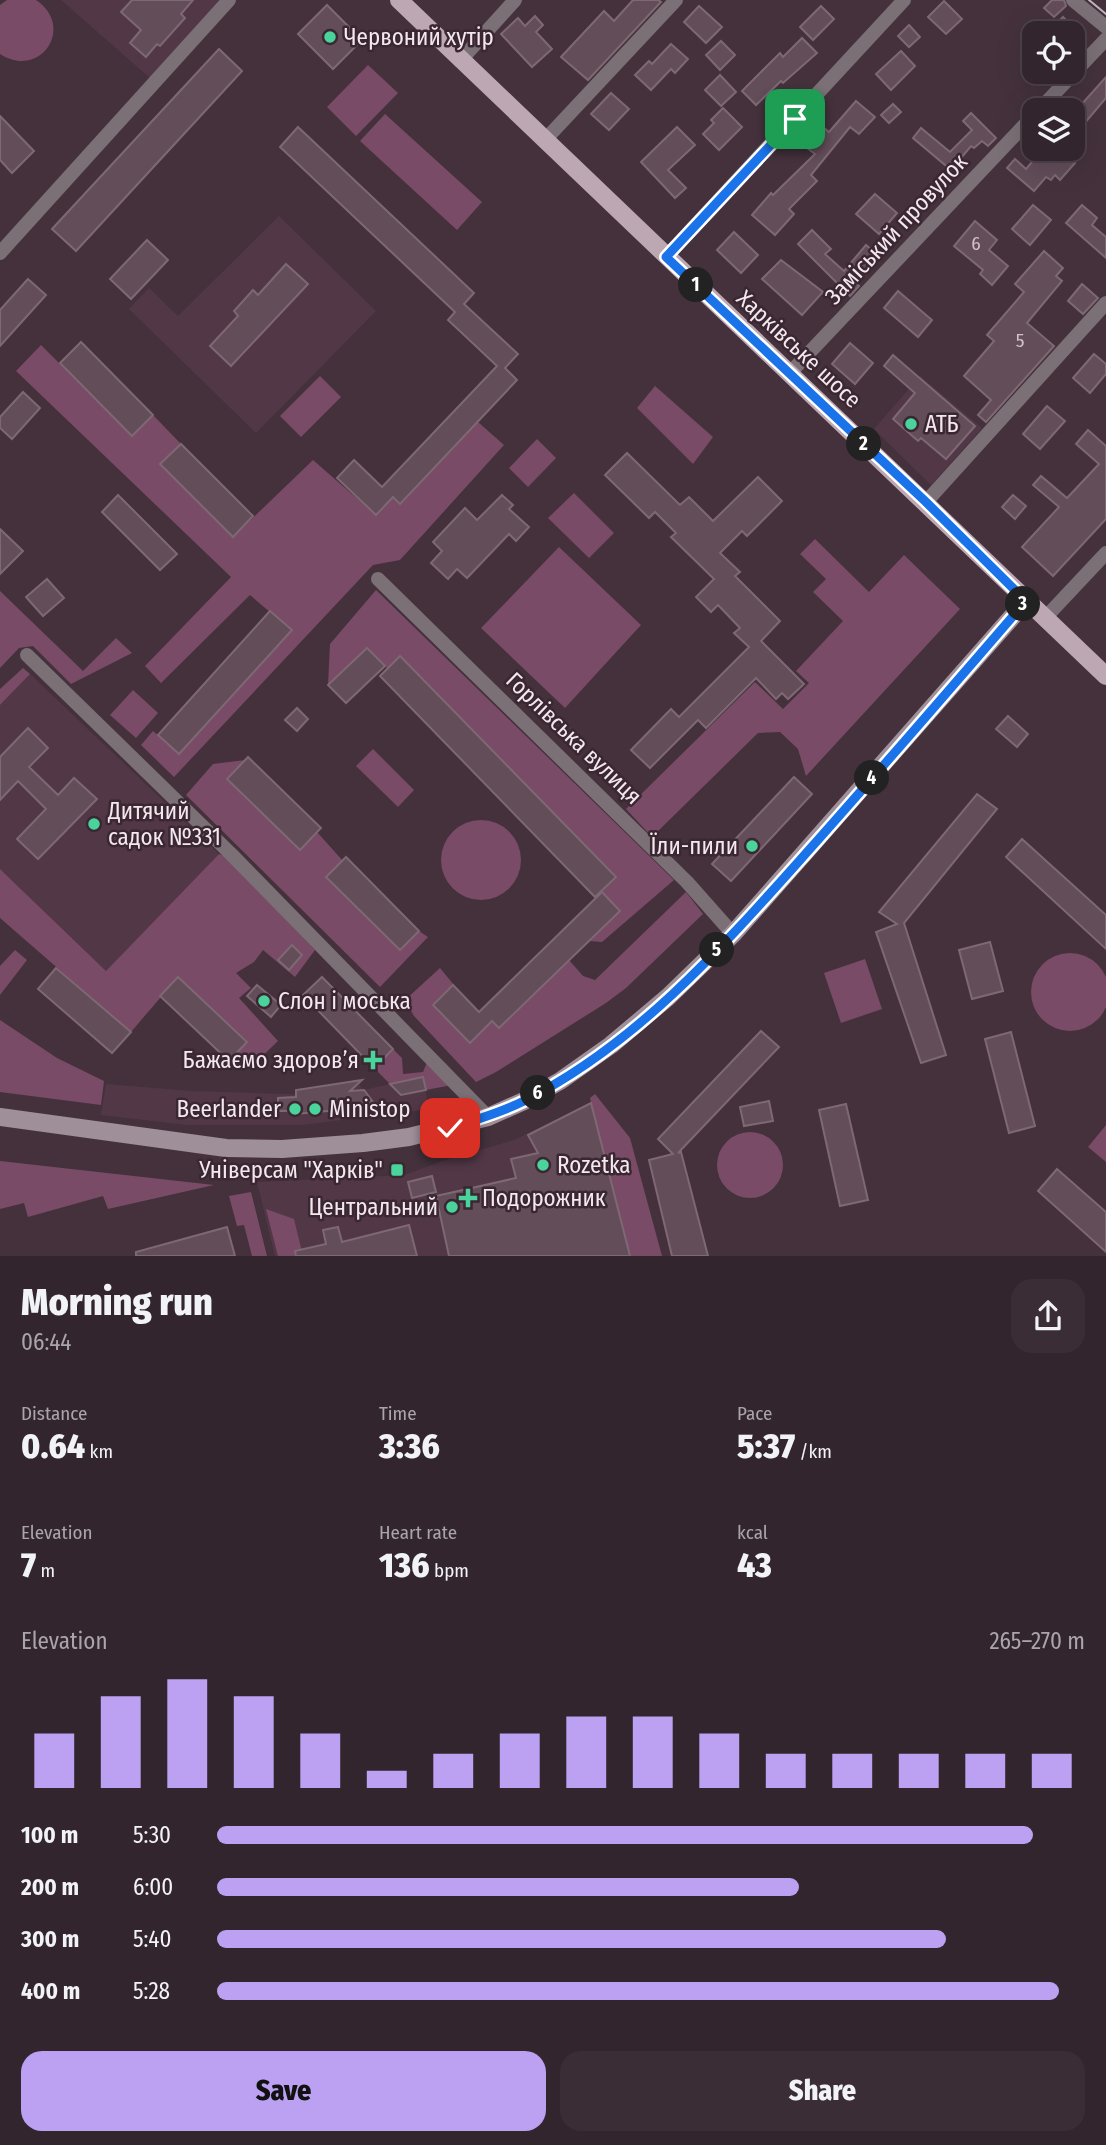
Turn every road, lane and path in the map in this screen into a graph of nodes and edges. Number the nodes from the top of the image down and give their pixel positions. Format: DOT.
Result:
graph roads {
  1 [pos="229,0"];
  2 [pos="399,0"];
  3 [pos="515,0"];
  4 [pos="676,0"];
  5 [pos="904,0"];
  6 [pos="1073,0"];
  7 [pos="1106,27"];
  8 [pos="1106,39"];
  9 [pos="460,61"];
  10 [pos="1050,98"];
  11 [pos="1022,128"];
  12 [pos="544,141"];
  13 [pos="0,253"];
  14 [pos="666,257"];
  15 [pos="1106,303"];
  16 [pos="790,373"];
  17 [pos="926,502"];
  18 [pos="1106,553"];
  19 [pos="378,579"];
  20 [pos="1026,601"];
  21 [pos="1045,618"];
  22 [pos="27,655"];
  23 [pos="1106,676"];
  24 [pos="733,934"];
  25 [pos="488,1116"];
  26 [pos="0,1117"];
  1 -- 13 [label="street"];
  2 -- 9 [label="main road, Харківське шосе"];
  3 -- 9 [label="street"];
  4 -- 12 [label="street"];
  5 -- 14 [label="street"];
  6 -- 7 [label="street"];
  8 -- 10 [label="street"];
  9 -- 12 [label="main road, Харківське шосе"];
  11 -- 16 [label="street, Заміський провулок"];
  12 -- 14 [label="main road, Харківське шосе"];
  14 -- 16 [label="main road, Харківське шосе"];
  15 -- 17 [label="street"];
  16 -- 17 [label="main road, Харківське шосе"];
  17 -- 20 [label="main road, Харківське шосе"];
  18 -- 21 [label="street"];
  19 -- 24 [label="street, Горлівська вулиця"];
  20 -- 21 [label="main road, Харківське шосе"];
  20 -- 24 [label="street"];
  21 -- 23 [label="main road, Харківське шосе"];
  22 -- 25 [label="street"];
  24 -- 25 [label="street"];
  25 -- 26 [label="street"];
}
